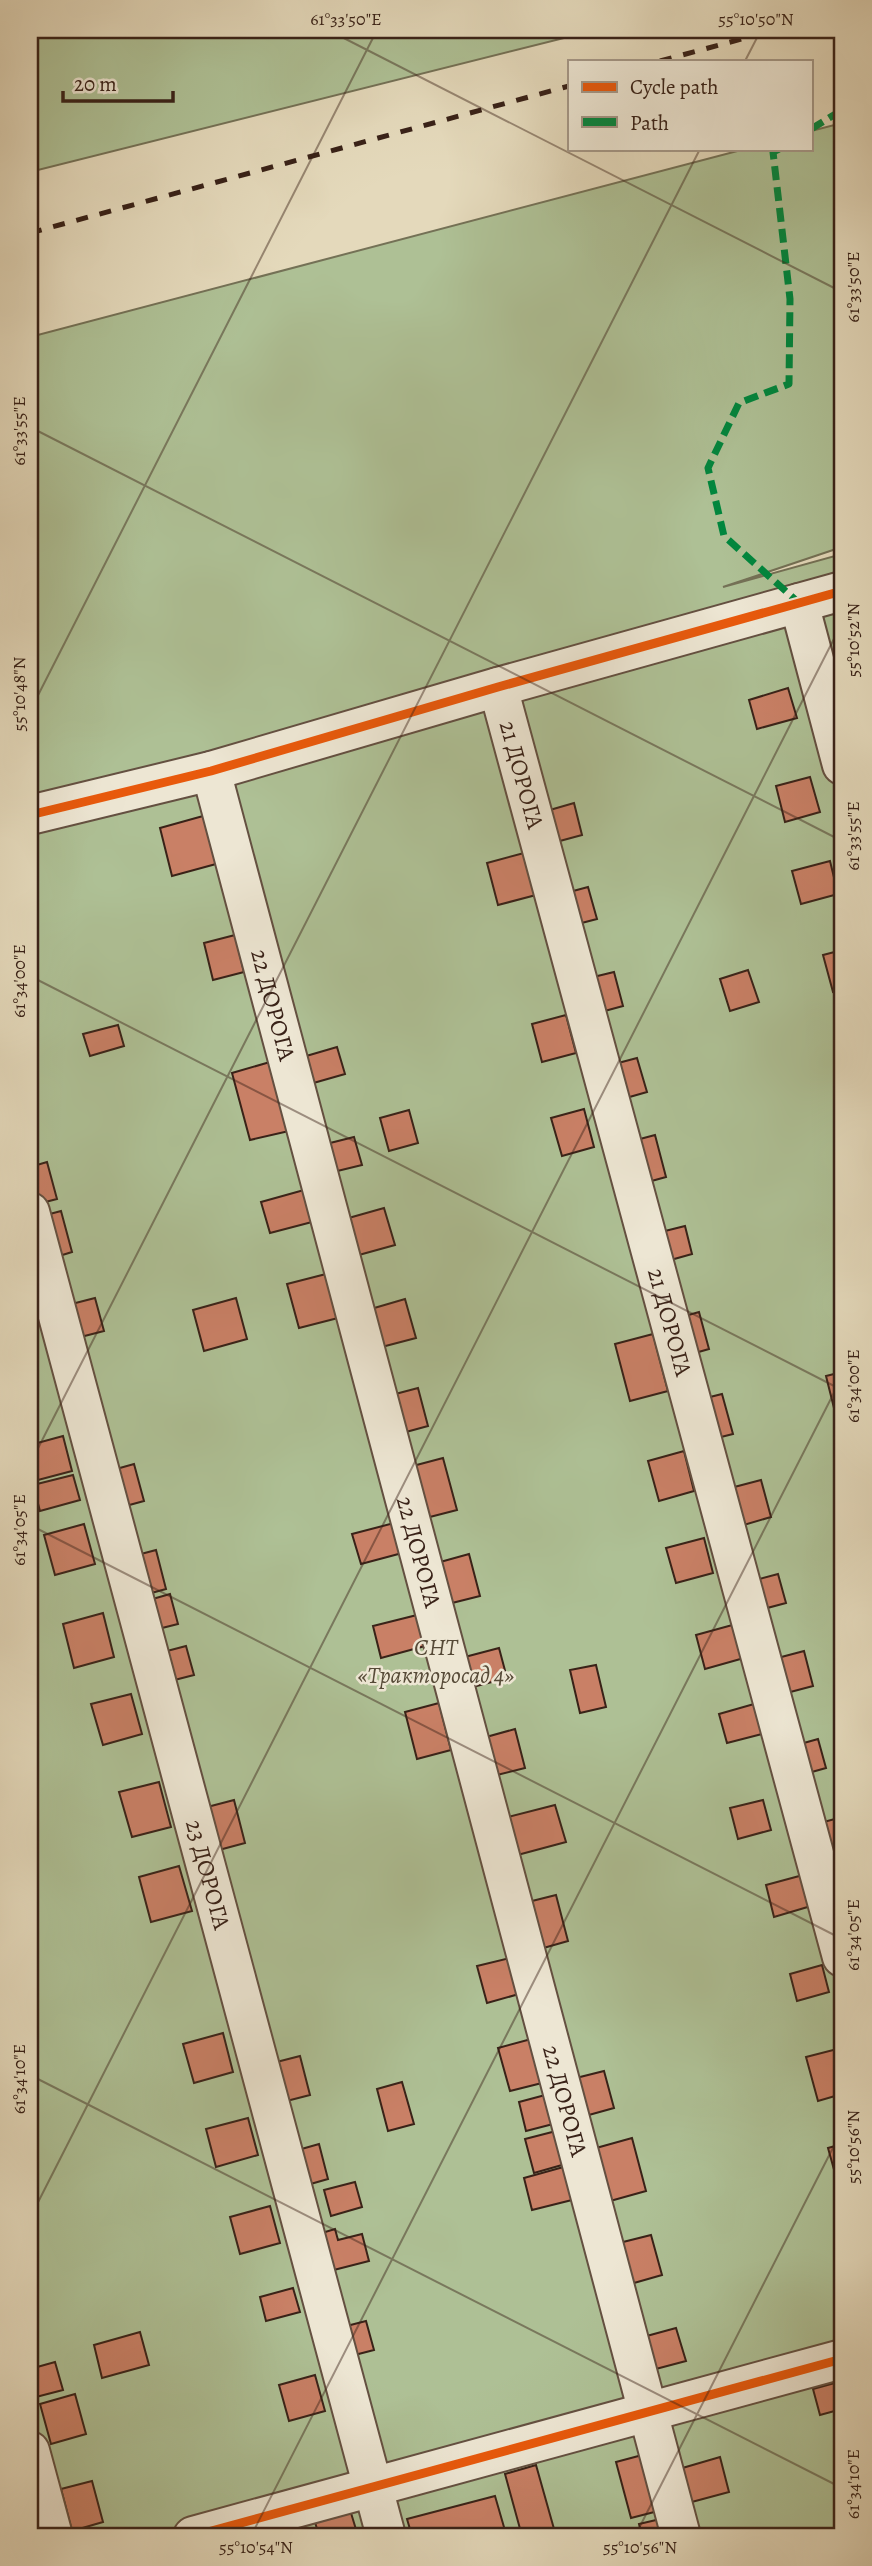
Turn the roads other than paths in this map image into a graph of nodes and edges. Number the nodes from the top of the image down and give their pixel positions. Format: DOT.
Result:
graph roads {
  1 [pos="842,591"];
  2 [pos="799,603"];
  3 [pos="498,687"];
  4 [pos="842,765"];
  5 [pos="211,771"];
  6 [pos="30,815"];
  7 [pos="30,1212"];
  8 [pos="842,1957"];
  9 [pos="842,2359"];
  10 [pos="648,2412"];
  11 [pos="30,2451"];
  12 [pos="373,2487"];
  13 [pos="53,2536"];
  14 [pos="193,2536"];
  15 [pos="386,2536"];
  16 [pos="681,2536"];
  1 -- 2 [label="street"];
  2 -- 3 [label="street"];
  2 -- 4 [label="street"];
  3 -- 5 [label="street"];
  3 -- 8 [label="street, 21 ДОРОГА"];
  5 -- 6 [label="street"];
  5 -- 10 [label="street, 22 ДОРОГА"];
  7 -- 12 [label="street, 23 ДОРОГА"];
  9 -- 10 [label="street"];
  10 -- 12 [label="street"];
  10 -- 16 [label="street, 22 ДОРОГА"];
  11 -- 13 [label="street"];
  12 -- 14 [label="street"];
  12 -- 15 [label="street, 23 ДОРОГА"];
}
